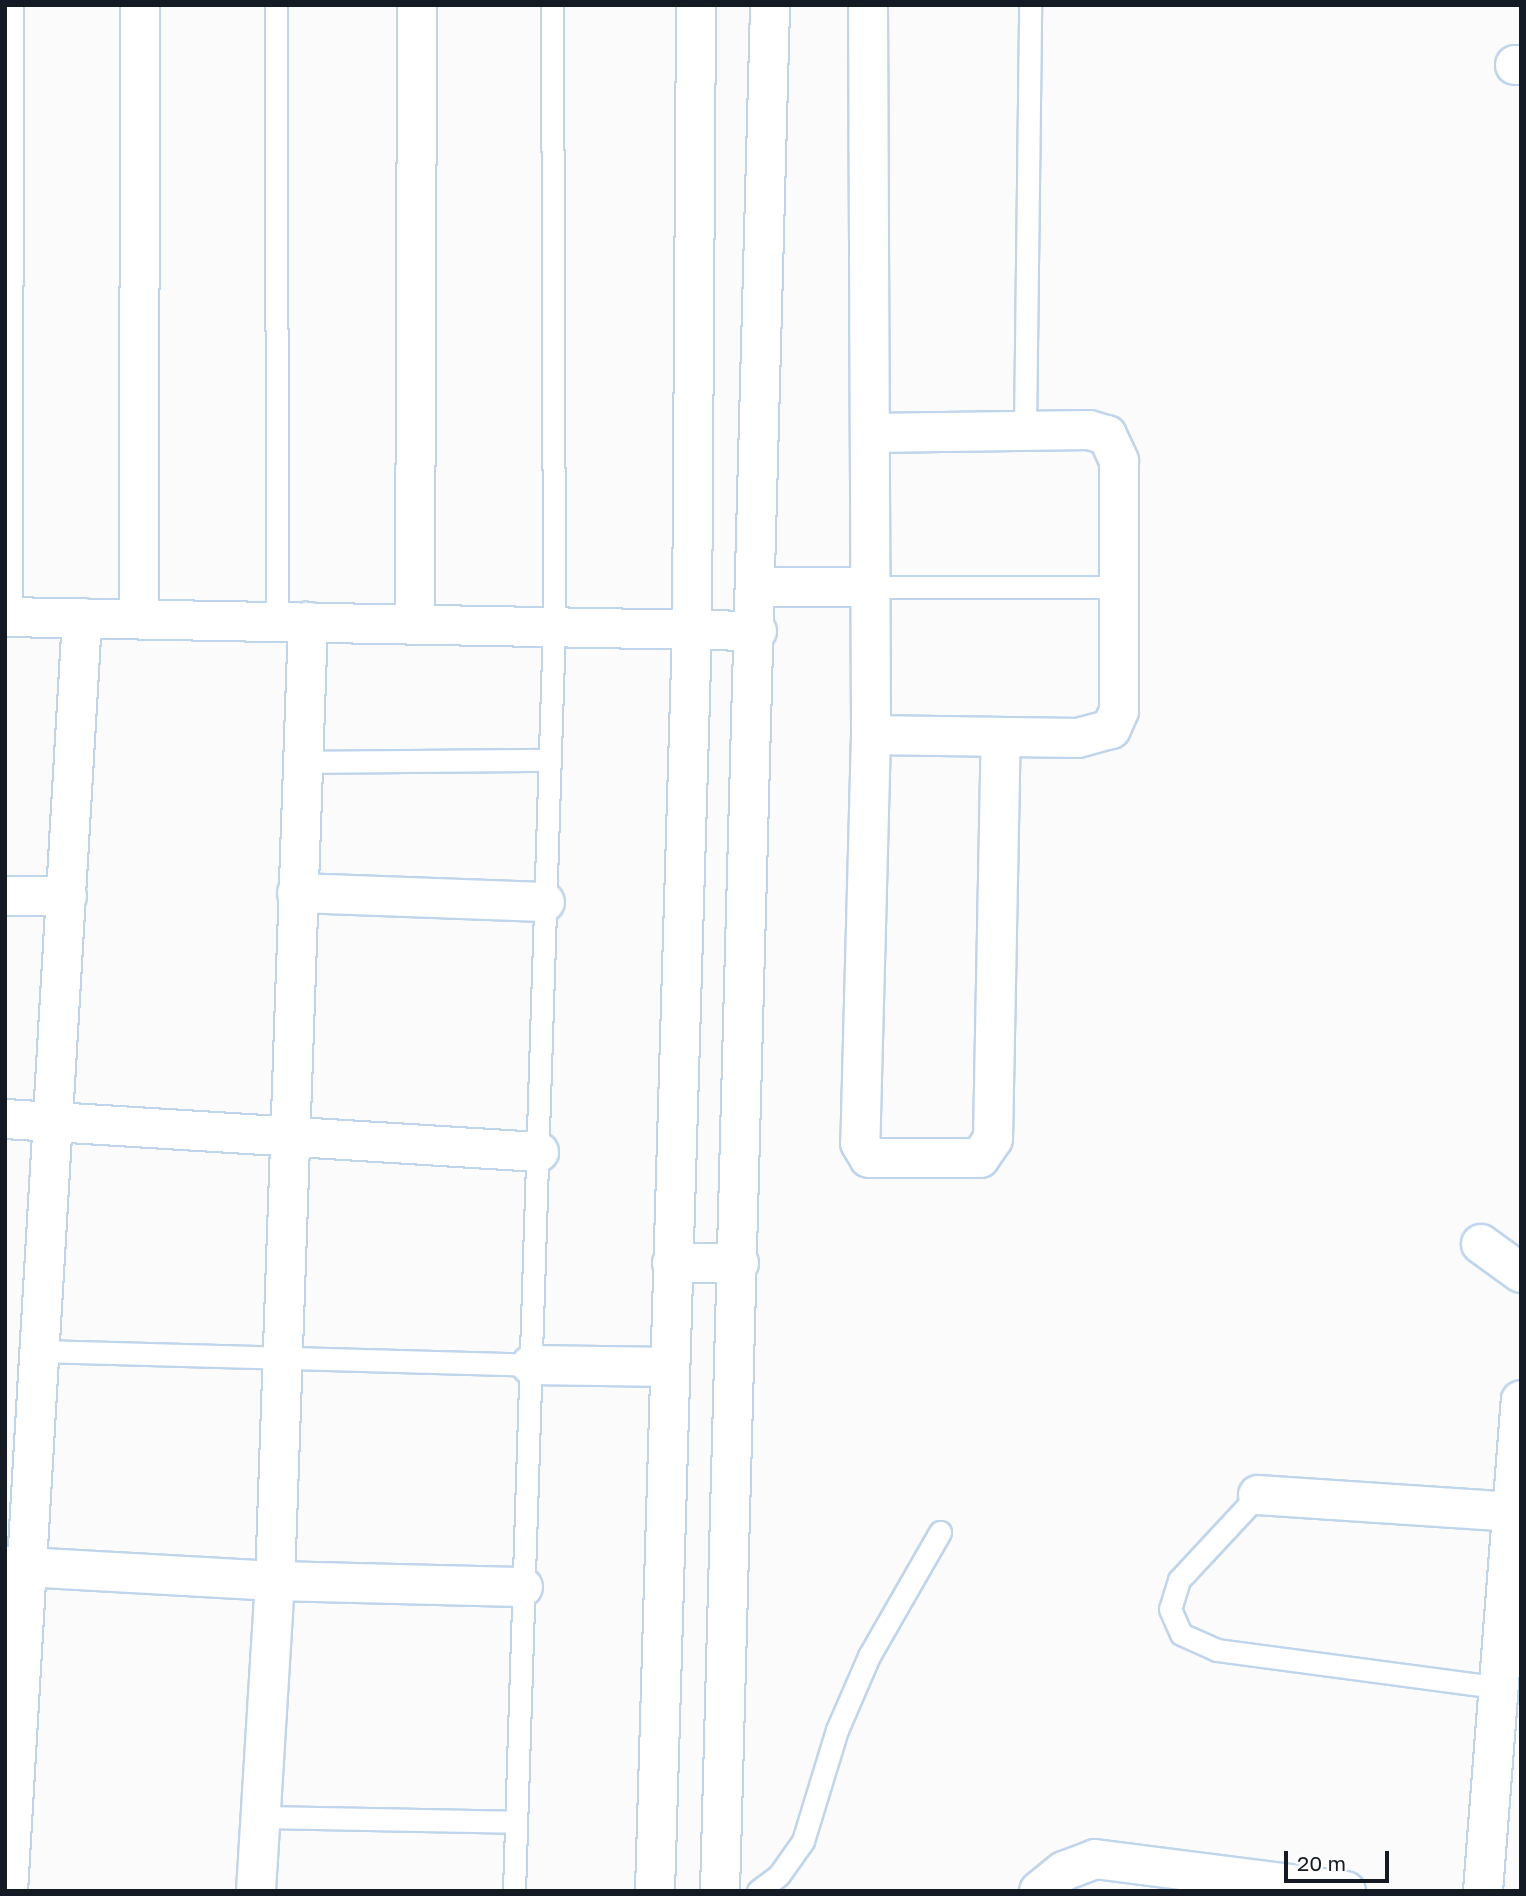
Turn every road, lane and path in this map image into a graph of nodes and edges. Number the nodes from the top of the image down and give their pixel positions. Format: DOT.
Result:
graph roads {
  1 [pos="12,5"];
  2 [pos="140,5"];
  3 [pos="276,5"];
  4 [pos="417,5"];
  5 [pos="552,5"];
  6 [pos="696,5"];
  7 [pos="770,5"];
  8 [pos="868,5"];
  9 [pos="1030,5"];
  10 [pos="1024,430"];
  11 [pos="870,433"];
  12 [pos="759,587"];
  13 [pos="867,587"];
  14 [pos="1117,587"];
  15 [pos="8,617"];
  16 [pos="82,618"];
  17 [pos="139,619"];
  18 [pos="293,622"];
  19 [pos="415,623"];
  20 [pos="554,626"];
  21 [pos="692,628"];
  22 [pos="757,631"];
  23 [pos="871,735"];
  24 [pos="1002,737"];
  25 [pos="548,760"];
  26 [pos="301,762"];
  27 [pos="297,894"];
  28 [pos="5,896"];
  29 [pos="67,896"];
  30 [pos="545,902"];
  31 [pos="5,1119"];
  32 [pos="55,1121"];
  33 [pos="289,1139"];
  34 [pos="539,1152"];
  35 [pos="1481,1244"];
  36 [pos="673,1263"];
  37 [pos="739,1263"];
  38 [pos="1521,1273"];
  39 [pos="42,1351"];
  40 [pos="282,1357"];
  41 [pos="531,1365"];
  42 [pos="670,1367"];
  43 [pos="1521,1400"];
  44 [pos="1258,1495"];
  45 [pos="1514,1512"];
  46 [pos="940,1532"];
  47 [pos="18,1566"];
  48 [pos="275,1581"];
  49 [pos="523,1587"];
  50 [pos="1500,1688"];
  51 [pos="10,1789"];
  52 [pos="261,1817"];
  53 [pos="516,1822"];
  54 [pos="8,1891"];
  55 [pos="257,1891"];
  56 [pos="514,1891"];
  57 [pos="655,1891"];
  58 [pos="720,1891"];
  59 [pos="758,1891"];
  60 [pos="1039,1891"];
  61 [pos="1346,1891"];
  62 [pos="1483,1891"];
  1 -- 15 [label="lane"];
  2 -- 17 [label="street"];
  3 -- 18 [label="lane"];
  4 -- 19 [label="street"];
  5 -- 20 [label="lane"];
  6 -- 21 [label="street"];
  7 -- 12 [label="street"];
  8 -- 11 [label="street"];
  9 -- 10 [label="lane"];
  10 -- 11 [label="street"];
  10 -- 14 [label="street"];
  11 -- 13 [label="street"];
  12 -- 13 [label="street"];
  12 -- 22 [label="street"];
  13 -- 14 [label="lane"];
  13 -- 23 [label="street"];
  14 -- 24 [label="street"];
  15 -- 16 [label="street"];
  16 -- 17 [label="street"];
  16 -- 29 [label="street"];
  17 -- 18 [label="street"];
  18 -- 19 [label="street"];
  18 -- 26 [label="street"];
  19 -- 20 [label="street"];
  20 -- 21 [label="street"];
  20 -- 25 [label="lane"];
  21 -- 22 [label="street"];
  21 -- 36 [label="street"];
  22 -- 37 [label="street"];
  23 -- 24 [label="street"];
  23 -- 24 [label="street"];
  25 -- 26 [label="lane"];
  25 -- 30 [label="lane"];
  26 -- 27 [label="street"];
  27 -- 30 [label="street"];
  27 -- 33 [label="street"];
  28 -- 29 [label="street"];
  29 -- 32 [label="street"];
  30 -- 34 [label="lane"];
  31 -- 32 [label="street"];
  32 -- 33 [label="street"];
  32 -- 39 [label="street"];
  33 -- 34 [label="street"];
  33 -- 40 [label="street"];
  34 -- 41 [label="lane"];
  35 -- 38 [label="street"];
  36 -- 37 [label="street"];
  36 -- 42 [label="street"];
  37 -- 58 [label="street"];
  39 -- 40 [label="lane"];
  39 -- 47 [label="street"];
  40 -- 41 [label="lane"];
  40 -- 48 [label="street"];
  41 -- 42 [label="street"];
  41 -- 49 [label="lane"];
  42 -- 57 [label="street"];
  43 -- 45 [label="street"];
  44 -- 45 [label="street"];
  44 -- 50 [label="lane"];
  45 -- 50 [label="street"];
  46 -- 59 [label="lane"];
  47 -- 48 [label="street"];
  47 -- 51 [label="street"];
  48 -- 49 [label="street"];
  48 -- 52 [label="street"];
  49 -- 53 [label="lane"];
  50 -- 62 [label="street"];
  51 -- 54 [label="street"];
  52 -- 53 [label="lane"];
  52 -- 55 [label="street"];
  53 -- 56 [label="lane"];
  60 -- 61 [label="street"];
}
